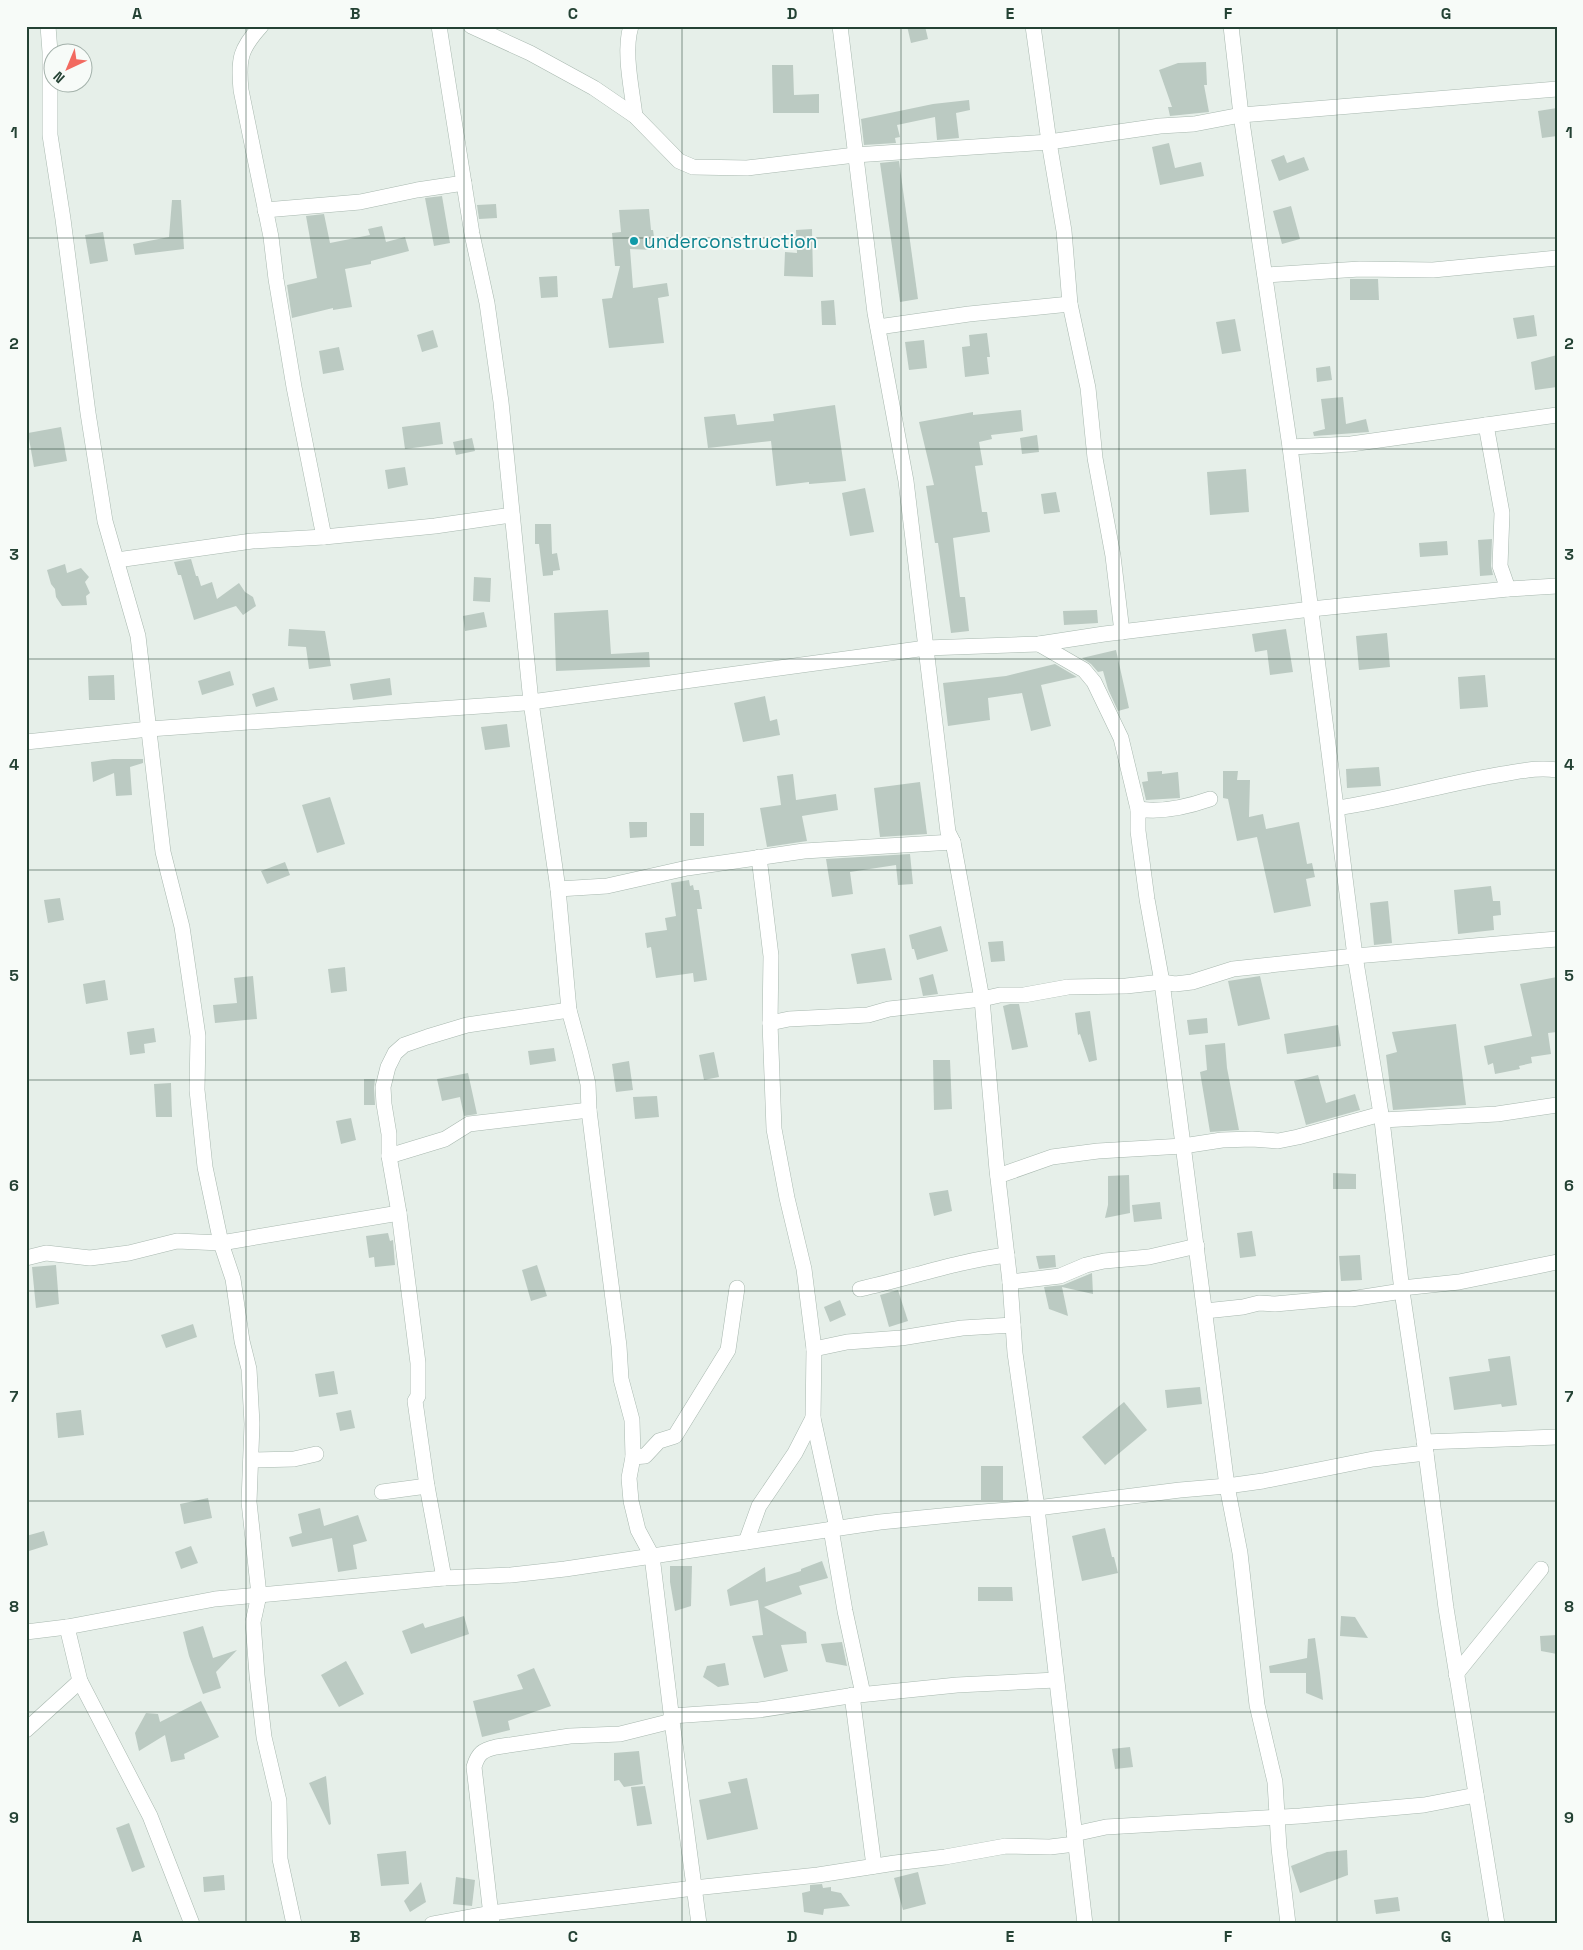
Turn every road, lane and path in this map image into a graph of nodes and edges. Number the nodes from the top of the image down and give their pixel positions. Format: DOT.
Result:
graph roads {
  1 [pos="48,26"];
  2 [pos="261,26"];
  3 [pos="439,26"];
  4 [pos="471,26"];
  5 [pos="631,26"];
  6 [pos="840,26"];
  7 [pos="1033,26"];
  8 [pos="1231,26"];
  9 [pos="1557,89"];
  10 [pos="1241,115"];
  11 [pos="635,116"];
  12 [pos="1049,142"];
  13 [pos="855,155"];
  14 [pos="464,183"];
  15 [pos="265,210"];
  16 [pos="1557,258"];
  17 [pos="1265,275"];
  18 [pos="1070,304"];
  19 [pos="878,326"];
  20 [pos="1557,415"];
  21 [pos="1486,425"];
  22 [pos="1290,448"];
  23 [pos="512,515"];
  24 [pos="324,537"];
  25 [pos="117,560"];
  26 [pos="1557,586"];
  27 [pos="1508,588"];
  28 [pos="1311,609"];
  29 [pos="1122,632"];
  30 [pos="1039,644"];
  31 [pos="926,648"];
  32 [pos="531,702"];
  33 [pos="149,729"];
  34 [pos="26,742"];
  35 [pos="1557,770"];
  36 [pos="1210,799"];
  37 [pos="1336,808"];
  38 [pos="1138,809"];
  39 [pos="953,842"];
  40 [pos="759,857"];
  41 [pos="558,889"];
  42 [pos="1557,939"];
  43 [pos="1355,956"];
  44 [pos="1162,982"];
  45 [pos="982,999"];
  46 [pos="569,1010"];
  47 [pos="770,1023"];
  48 [pos="1557,1105"];
  49 [pos="589,1110"];
  50 [pos="1382,1117"];
  51 [pos="1184,1146"];
  52 [pos="389,1156"];
  53 [pos="998,1176"];
  54 [pos="399,1213"];
  55 [pos="221,1243"];
  56 [pos="1197,1246"];
  57 [pos="1007,1255"];
  58 [pos="26,1258"];
  59 [pos="1557,1262"];
  60 [pos="1010,1282"];
  61 [pos="738,1288"];
  62 [pos="860,1289"];
  63 [pos="1402,1290"];
  64 [pos="1205,1311"];
  65 [pos="1013,1325"];
  66 [pos="814,1349"];
  67 [pos="812,1418"];
  68 [pos="1557,1437"];
  69 [pos="1425,1448"];
  70 [pos="316,1454"];
  71 [pos="633,1456"];
  72 [pos="251,1460"];
  73 [pos="427,1486"];
  74 [pos="1228,1486"];
  75 [pos="382,1492"];
  76 [pos="1037,1508"];
  77 [pos="834,1529"];
  78 [pos="746,1542"];
  79 [pos="652,1556"];
  80 [pos="1541,1569"];
  81 [pos="444,1578"];
  82 [pos="258,1595"];
  83 [pos="67,1627"];
  84 [pos="26,1632"];
  85 [pos="1456,1674"];
  86 [pos="1056,1680"];
  87 [pos="80,1682"];
  88 [pos="858,1695"];
  89 [pos="672,1718"];
  90 [pos="26,1730"];
  91 [pos="1476,1795"];
  92 [pos="1277,1817"];
  93 [pos="1074,1839"];
  94 [pos="874,1866"];
  95 [pos="694,1888"];
  96 [pos="491,1918"];
  97 [pos="192,1924"];
  98 [pos="294,1924"];
  99 [pos="432,1924"];
  100 [pos="700,1924"];
  101 [pos="1085,1924"];
  102 [pos="1288,1924"];
  103 [pos="1497,1924"];
  1 -- 25 [label="street"];
  2 -- 15 [label="street"];
  3 -- 14 [label="street"];
  4 -- 11 [label="street"];
  5 -- 11 [label="street"];
  6 -- 13 [label="street"];
  7 -- 12 [label="street"];
  8 -- 10 [label="street"];
  9 -- 10 [label="street"];
  10 -- 12 [label="street"];
  10 -- 17 [label="street"];
  11 -- 13 [label="street"];
  12 -- 13 [label="street"];
  12 -- 18 [label="street"];
  13 -- 19 [label="street"];
  14 -- 15 [label="street"];
  14 -- 23 [label="street"];
  15 -- 24 [label="street"];
  16 -- 17 [label="street"];
  17 -- 22 [label="street"];
  18 -- 19 [label="street"];
  18 -- 29 [label="street"];
  19 -- 31 [label="street"];
  20 -- 21 [label="street"];
  21 -- 22 [label="street"];
  21 -- 27 [label="street"];
  22 -- 28 [label="street"];
  23 -- 24 [label="street"];
  23 -- 32 [label="street"];
  24 -- 25 [label="street"];
  25 -- 33 [label="street"];
  26 -- 27 [label="street"];
  27 -- 28 [label="street"];
  28 -- 29 [label="street"];
  28 -- 37 [label="street"];
  29 -- 30 [label="street"];
  30 -- 31 [label="street"];
  30 -- 38 [label="street"];
  31 -- 32 [label="street"];
  31 -- 39 [label="street"];
  32 -- 33 [label="street"];
  32 -- 41 [label="street"];
  33 -- 34 [label="street"];
  33 -- 55 [label="street"];
  35 -- 37 [label="street"];
  36 -- 38 [label="street"];
  37 -- 43 [label="street"];
  38 -- 44 [label="street"];
  39 -- 40 [label="street"];
  39 -- 45 [label="street"];
  40 -- 41 [label="street"];
  40 -- 47 [label="street"];
  41 -- 46 [label="street"];
  42 -- 43 [label="street"];
  43 -- 44 [label="street"];
  43 -- 50 [label="street"];
  44 -- 45 [label="street"];
  44 -- 51 [label="street"];
  45 -- 47 [label="street"];
  45 -- 53 [label="street"];
  46 -- 49 [label="street"];
  46 -- 52 [label="street"];
  47 -- 66 [label="street"];
  48 -- 50 [label="street"];
  49 -- 52 [label="street"];
  49 -- 71 [label="street"];
  50 -- 51 [label="street"];
  50 -- 63 [label="street"];
  51 -- 53 [label="street"];
  51 -- 56 [label="street"];
  52 -- 54 [label="street"];
  53 -- 57 [label="street"];
  54 -- 55 [label="street"];
  54 -- 73 [label="street"];
  55 -- 58 [label="street"];
  55 -- 72 [label="street"];
  56 -- 60 [label="street"];
  56 -- 64 [label="street"];
  57 -- 60 [label="street"];
  57 -- 62 [label="street"];
  59 -- 63 [label="street"];
  60 -- 65 [label="street"];
  61 -- 71 [label="street"];
  63 -- 64 [label="street"];
  63 -- 69 [label="street"];
  64 -- 74 [label="street"];
  65 -- 66 [label="street"];
  65 -- 76 [label="street"];
  66 -- 67 [label="street"];
  67 -- 77 [label="street"];
  67 -- 78 [label="street"];
  68 -- 69 [label="street"];
  69 -- 74 [label="street"];
  69 -- 85 [label="street"];
  70 -- 72 [label="street"];
  71 -- 79 [label="street"];
  72 -- 82 [label="street"];
  73 -- 75 [label="street"];
  73 -- 81 [label="street"];
  74 -- 76 [label="street"];
  74 -- 92 [label="street"];
  76 -- 77 [label="street"];
  76 -- 86 [label="street"];
  77 -- 78 [label="street"];
  77 -- 88 [label="street"];
  78 -- 79 [label="street"];
  79 -- 81 [label="street"];
  79 -- 89 [label="street"];
  80 -- 85 [label="street"];
  81 -- 82 [label="street"];
  82 -- 83 [label="street"];
  82 -- 98 [label="street"];
  83 -- 84 [label="street"];
  83 -- 87 [label="street"];
  85 -- 91 [label="street"];
  86 -- 88 [label="street"];
  86 -- 93 [label="street"];
  87 -- 90 [label="street"];
  87 -- 97 [label="street"];
  88 -- 89 [label="street"];
  88 -- 94 [label="street"];
  89 -- 95 [label="street"];
  89 -- 96 [label="street"];
  91 -- 92 [label="street"];
  91 -- 103 [label="street"];
  92 -- 93 [label="street"];
  92 -- 102 [label="street"];
  93 -- 94 [label="street"];
  93 -- 101 [label="street"];
  94 -- 95 [label="street"];
  95 -- 96 [label="street"];
  95 -- 100 [label="street"];
  96 -- 99 [label="street"];
}
